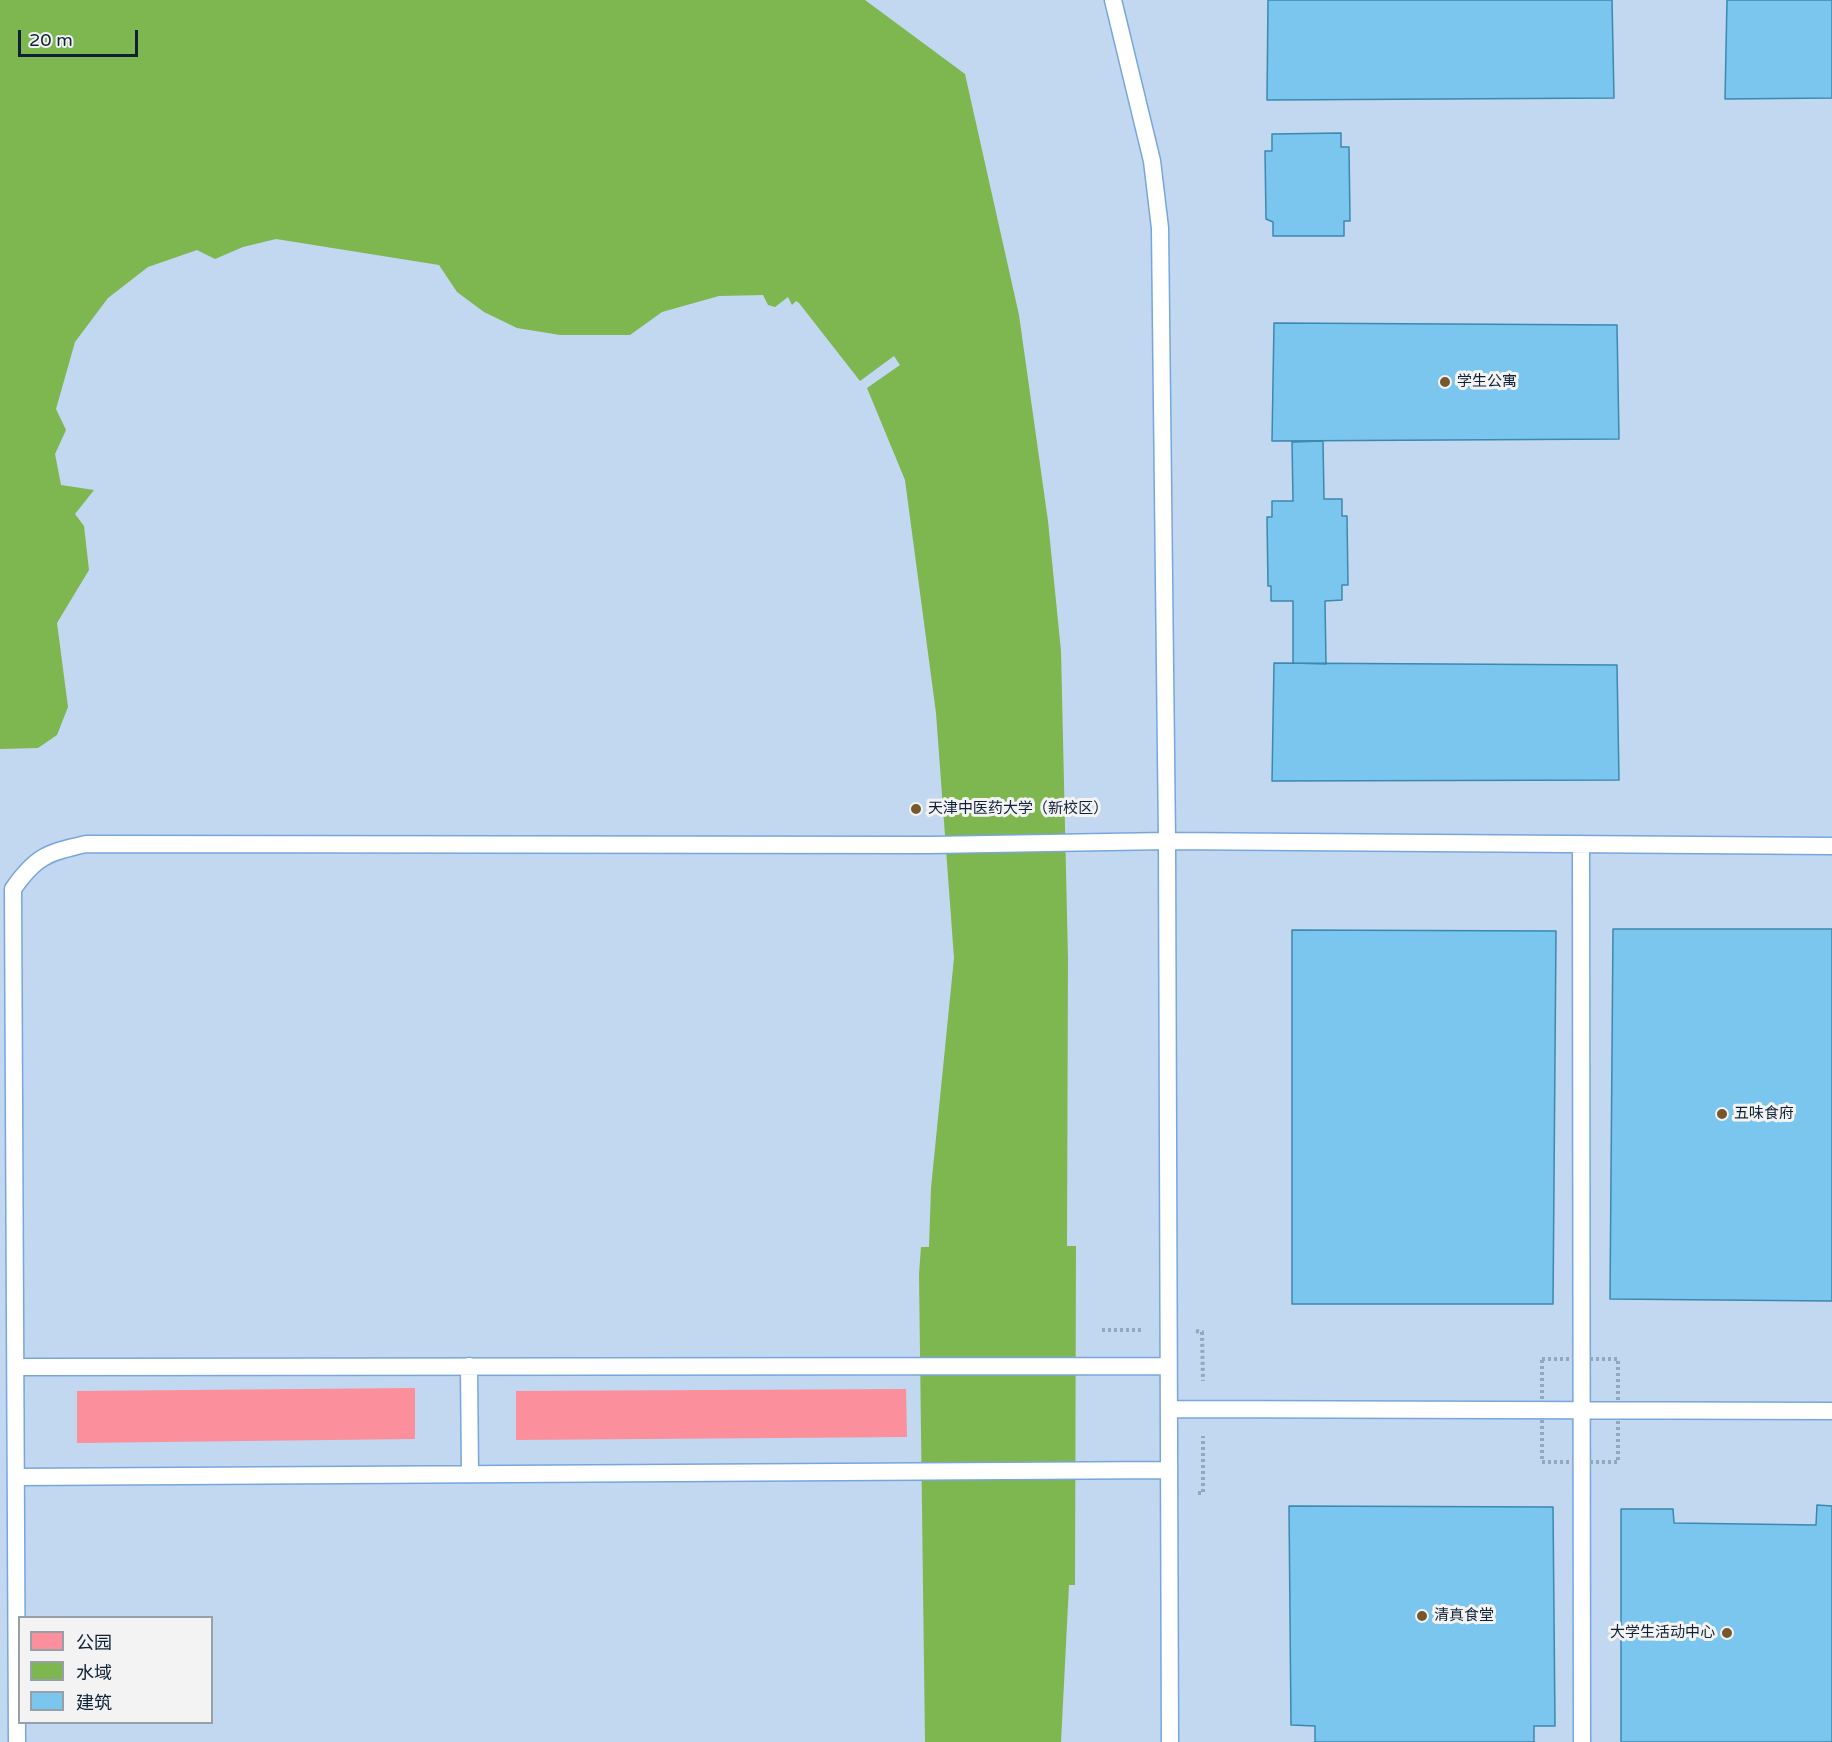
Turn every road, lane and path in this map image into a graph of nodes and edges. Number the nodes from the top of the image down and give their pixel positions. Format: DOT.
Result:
graph roads {
  1 [pos="1113,0"];
  2 [pos="1167,841"];
  3 [pos="1581,844"];
  4 [pos="1832,846"];
  5 [pos="469,1366"];
  6 [pos="1168,1366"];
  7 [pos="16,1367"];
  8 [pos="1169,1409"];
  9 [pos="1582,1411"];
  10 [pos="1832,1411"];
  11 [pos="1169,1470"];
  12 [pos="470,1474"];
  13 [pos="16,1477"];
  14 [pos="17,1742"];
  15 [pos="1170,1742"];
  16 [pos="1582,1742"];
  1 -- 2 [label="lane"];
  2 -- 3 [label="lane"];
  2 -- 6 [label="lane"];
  2 -- 7 [label="lane"];
  3 -- 4 [label="lane"];
  3 -- 9 [label="lane"];
  5 -- 6 [label="lane"];
  5 -- 7 [label="lane"];
  5 -- 12 [label="lane"];
  6 -- 8 [label="lane"];
  7 -- 13 [label="lane"];
  8 -- 9 [label="lane"];
  8 -- 11 [label="lane"];
  9 -- 10 [label="lane"];
  9 -- 16 [label="lane"];
  11 -- 12 [label="lane"];
  11 -- 15 [label="lane"];
  12 -- 13 [label="lane"];
  13 -- 14 [label="lane"];
}
